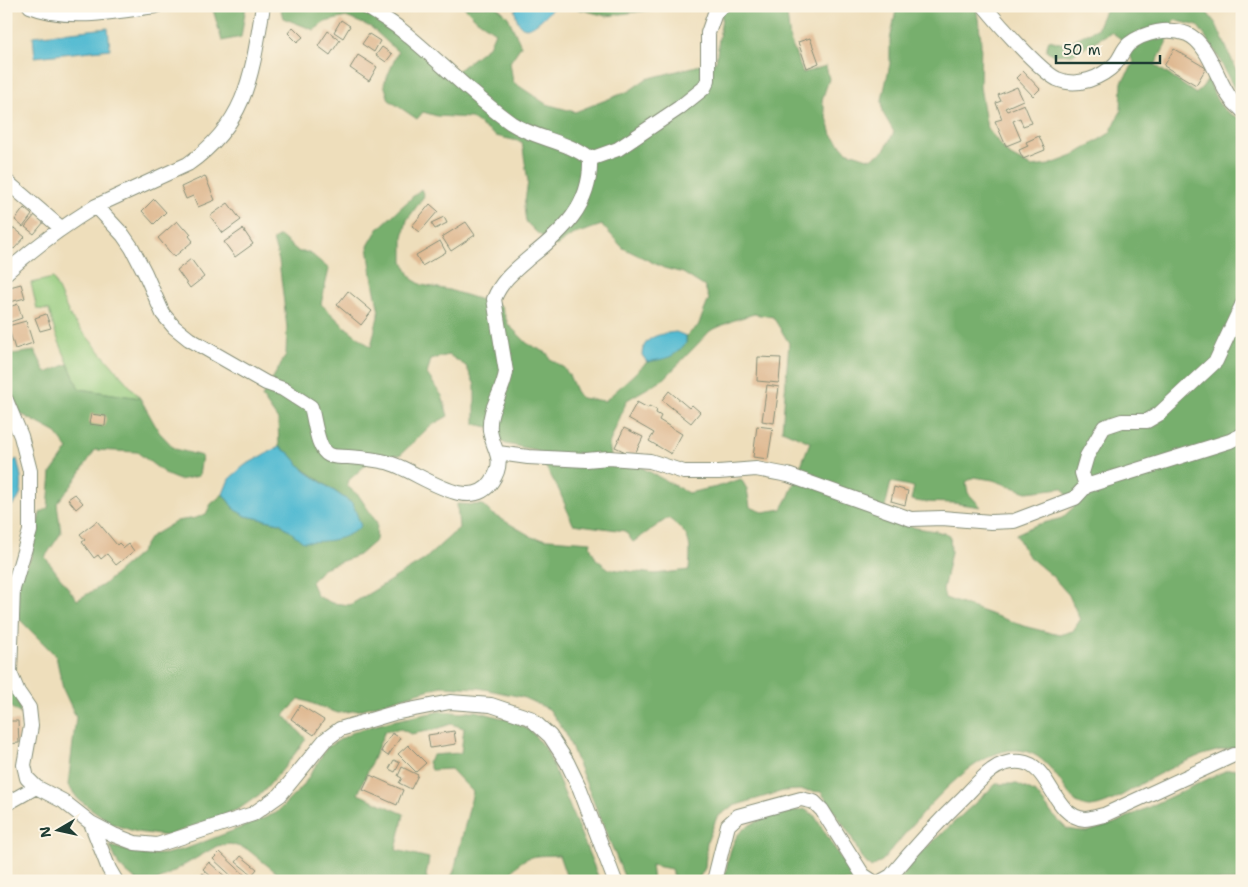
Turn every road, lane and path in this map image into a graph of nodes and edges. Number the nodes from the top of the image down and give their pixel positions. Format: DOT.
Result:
graph roads {
  1 [pos="30,6"];
  2 [pos="156,6"];
  3 [pos="263,6"];
  4 [pos="366,6"];
  5 [pos="723,6"];
  6 [pos="984,6"];
  7 [pos="1242,110"];
  8 [pos="590,160"];
  9 [pos="6,181"];
  10 [pos="96,206"];
  11 [pos="61,228"];
  12 [pos="6,273"];
  13 [pos="1242,305"];
  14 [pos="6,400"];
  15 [pos="1242,435"];
  16 [pos="498,453"];
  17 [pos="1086,486"];
  18 [pos="1242,755"];
  19 [pos="36,787"];
  20 [pos="6,804"];
  21 [pos="91,824"];
  22 [pos="116,881"];
  23 [pos="615,881"];
  24 [pos="714,881"];
  25 [pos="872,881"];
  26 [pos="882,881"];
  1 -- 2 [label="street"];
  3 -- 10 [label="street"];
  4 -- 8 [label="street"];
  5 -- 8 [label="street"];
  6 -- 7 [label="street"];
  8 -- 16 [label="street"];
  9 -- 11 [label="street"];
  10 -- 11 [label="street"];
  10 -- 16 [label="street"];
  11 -- 12 [label="street"];
  13 -- 17 [label="street"];
  14 -- 19 [label="street"];
  15 -- 17 [label="street"];
  16 -- 17 [label="street"];
  18 -- 26 [label="street"];
  19 -- 20 [label="street"];
  19 -- 21 [label="street"];
  21 -- 22 [label="street"];
  21 -- 23 [label="street"];
  24 -- 25 [label="street"];
}
